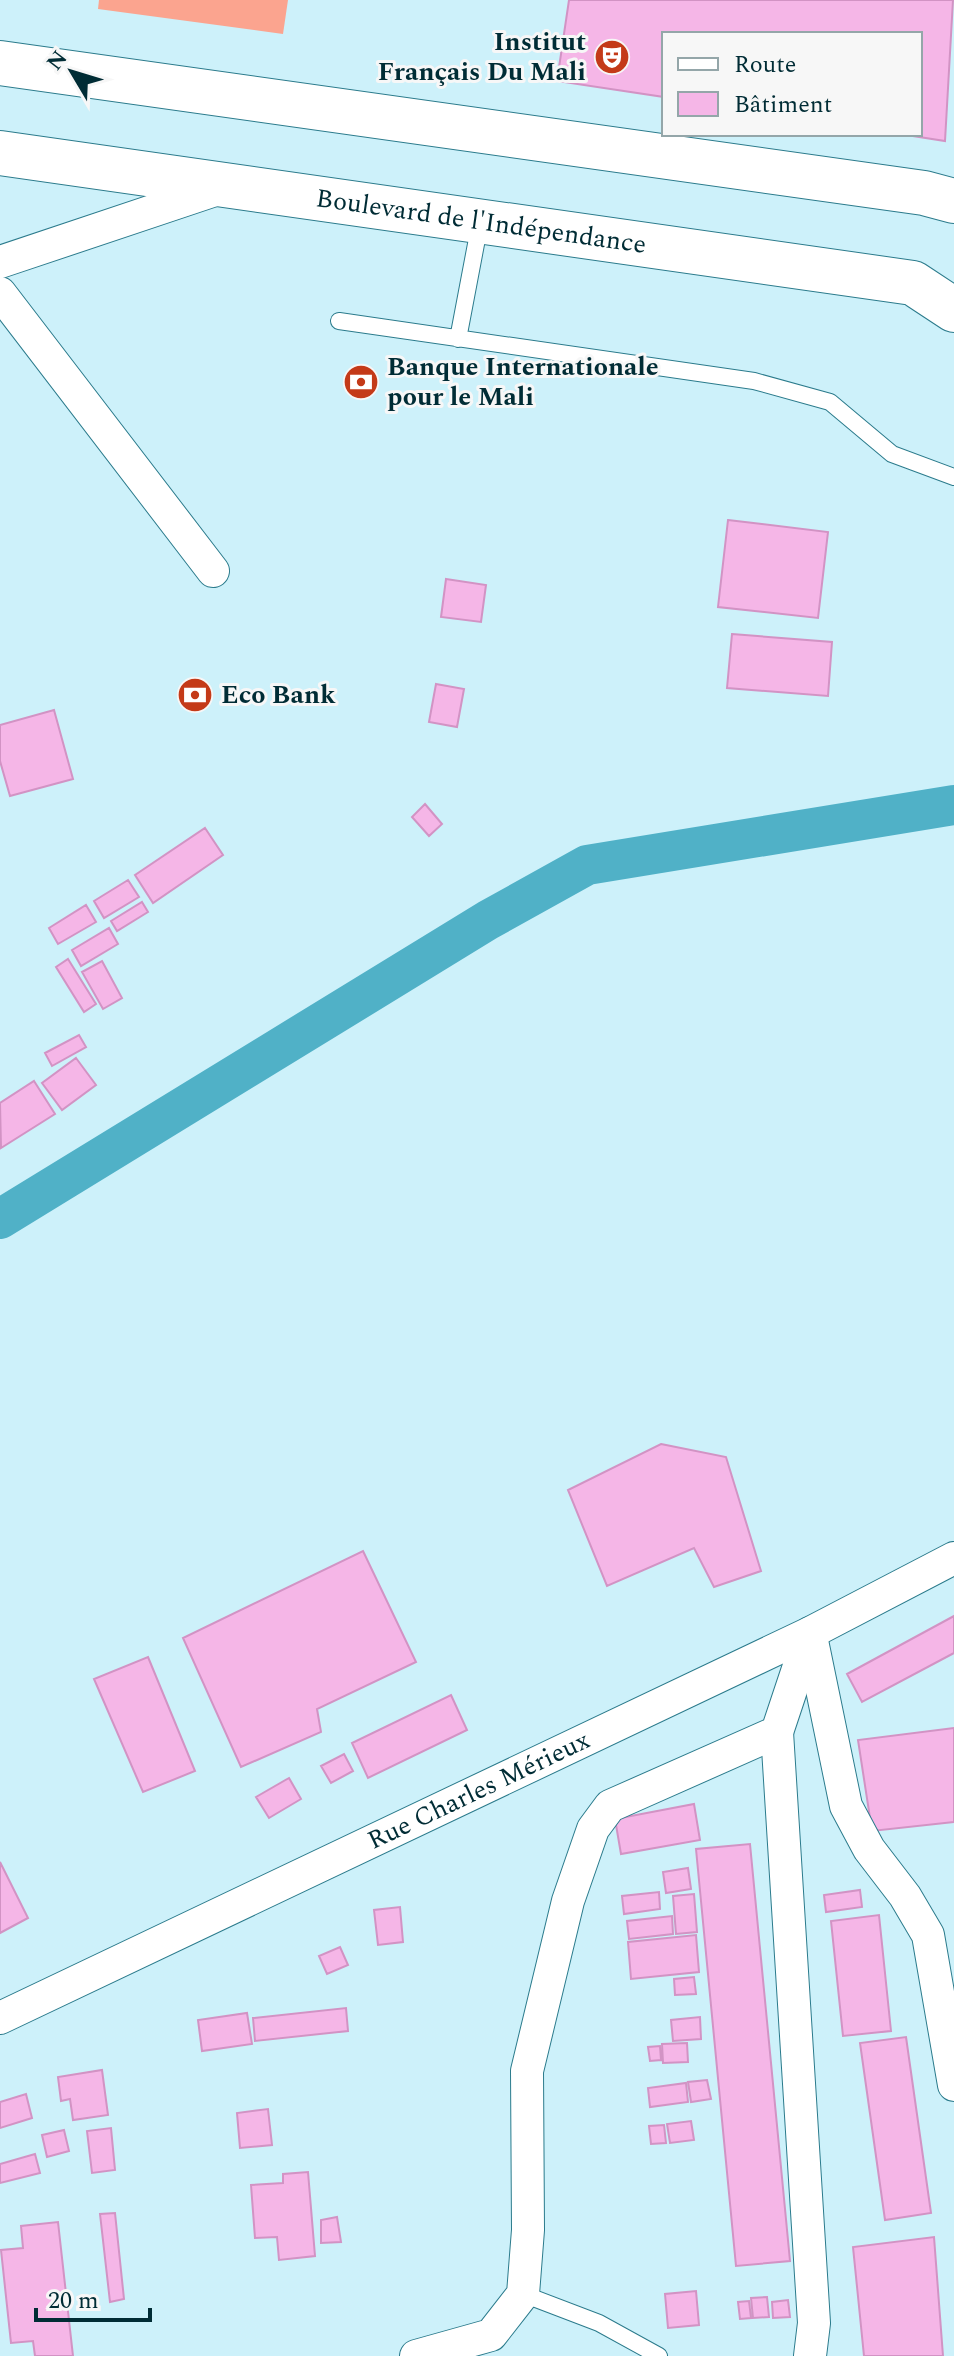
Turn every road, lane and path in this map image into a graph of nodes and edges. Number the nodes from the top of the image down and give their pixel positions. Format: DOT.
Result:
graph roads {
  1 [pos="0,63"];
  2 [pos="0,153"];
  3 [pos="227,185"];
  4 [pos="954,201"];
  5 [pos="480,221"];
  6 [pos="0,262"];
  7 [pos="0,293"];
  8 [pos="954,310"];
  9 [pos="339,321"];
  10 [pos="458,339"];
  11 [pos="954,477"];
  12 [pos="213,571"];
  13 [pos="954,1558"];
  14 [pos="810,1633"];
  15 [pos="777,1732"];
  16 [pos="0,2018"];
  17 [pos="954,2085"];
  18 [pos="523,2294"];
  19 [pos="416,2356"];
  20 [pos="659,2356"];
  21 [pos="810,2356"];
  1 -- 4 [label="highway"];
  2 -- 3 [label="highway, Boulevard de l'Indépendance"];
  3 -- 5 [label="highway, Boulevard de l'Indépendance"];
  3 -- 6 [label="street"];
  5 -- 8 [label="highway, Boulevard de l'Indépendance"];
  5 -- 10 [label="lane"];
  7 -- 12 [label="street"];
  9 -- 10 [label="lane"];
  10 -- 11 [label="lane"];
  13 -- 14 [label="street, Rue Charles Mérieux"];
  14 -- 15 [label="street"];
  14 -- 16 [label="street, Rue Charles Mérieux"];
  14 -- 17 [label="street"];
  15 -- 18 [label="street"];
  15 -- 21 [label="street"];
  18 -- 19 [label="street"];
  18 -- 20 [label="lane"];
}
